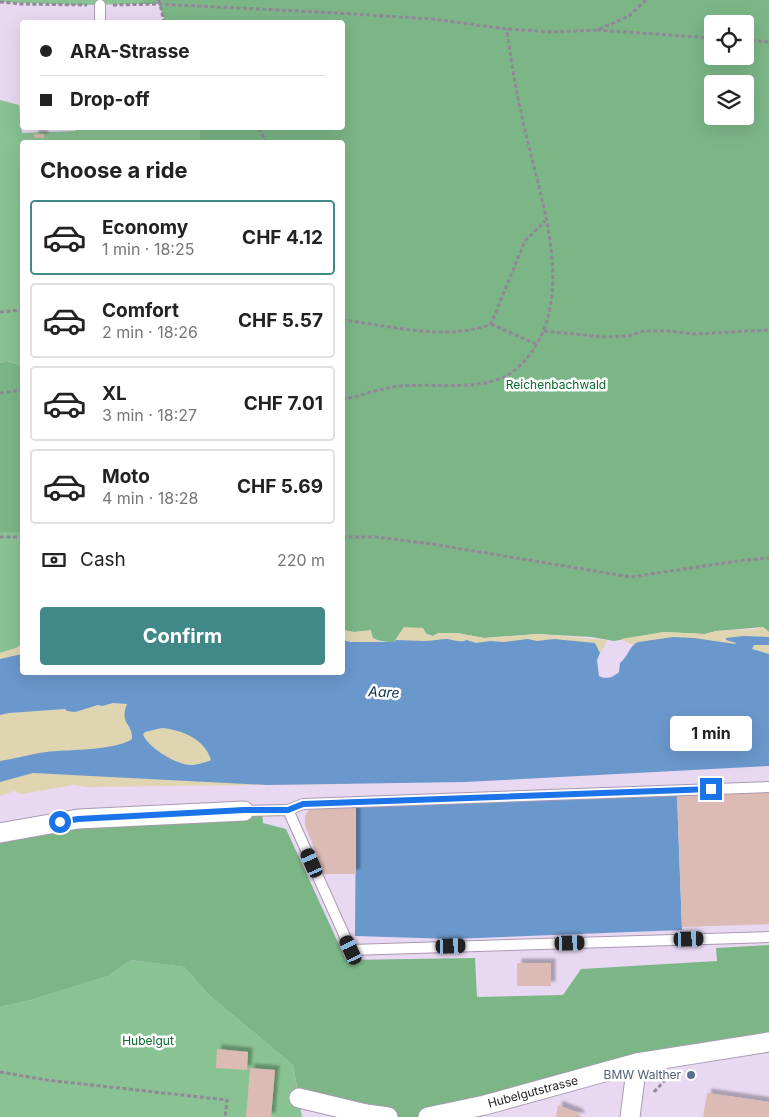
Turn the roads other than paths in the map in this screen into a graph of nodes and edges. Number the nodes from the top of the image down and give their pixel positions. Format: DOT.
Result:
graph roads {
  1 [pos="100,5"];
  2 [pos="100,20"];
  3 [pos="769,787"];
  4 [pos="244,810"];
  5 [pos="288,810"];
  6 [pos="0,833"];
  7 [pos="769,937"];
  8 [pos="769,1042"];
  9 [pos="637,1063"];
  10 [pos="299,1098"];
  11 [pos="388,1117"];
  12 [pos="428,1117"];
  13 [pos="630,1117"];
  1 -- 2 [label="lane"];
  3 -- 5 [label="lane"];
  4 -- 5 [label="lane"];
  4 -- 6 [label="street"];
  5 -- 7 [label="lane"];
  8 -- 9 [label="street, Hubelgutstrasse"];
  9 -- 12 [label="street, Hubelgutstrasse"];
  9 -- 13 [label="street"];
  10 -- 11 [label="street"];
}
